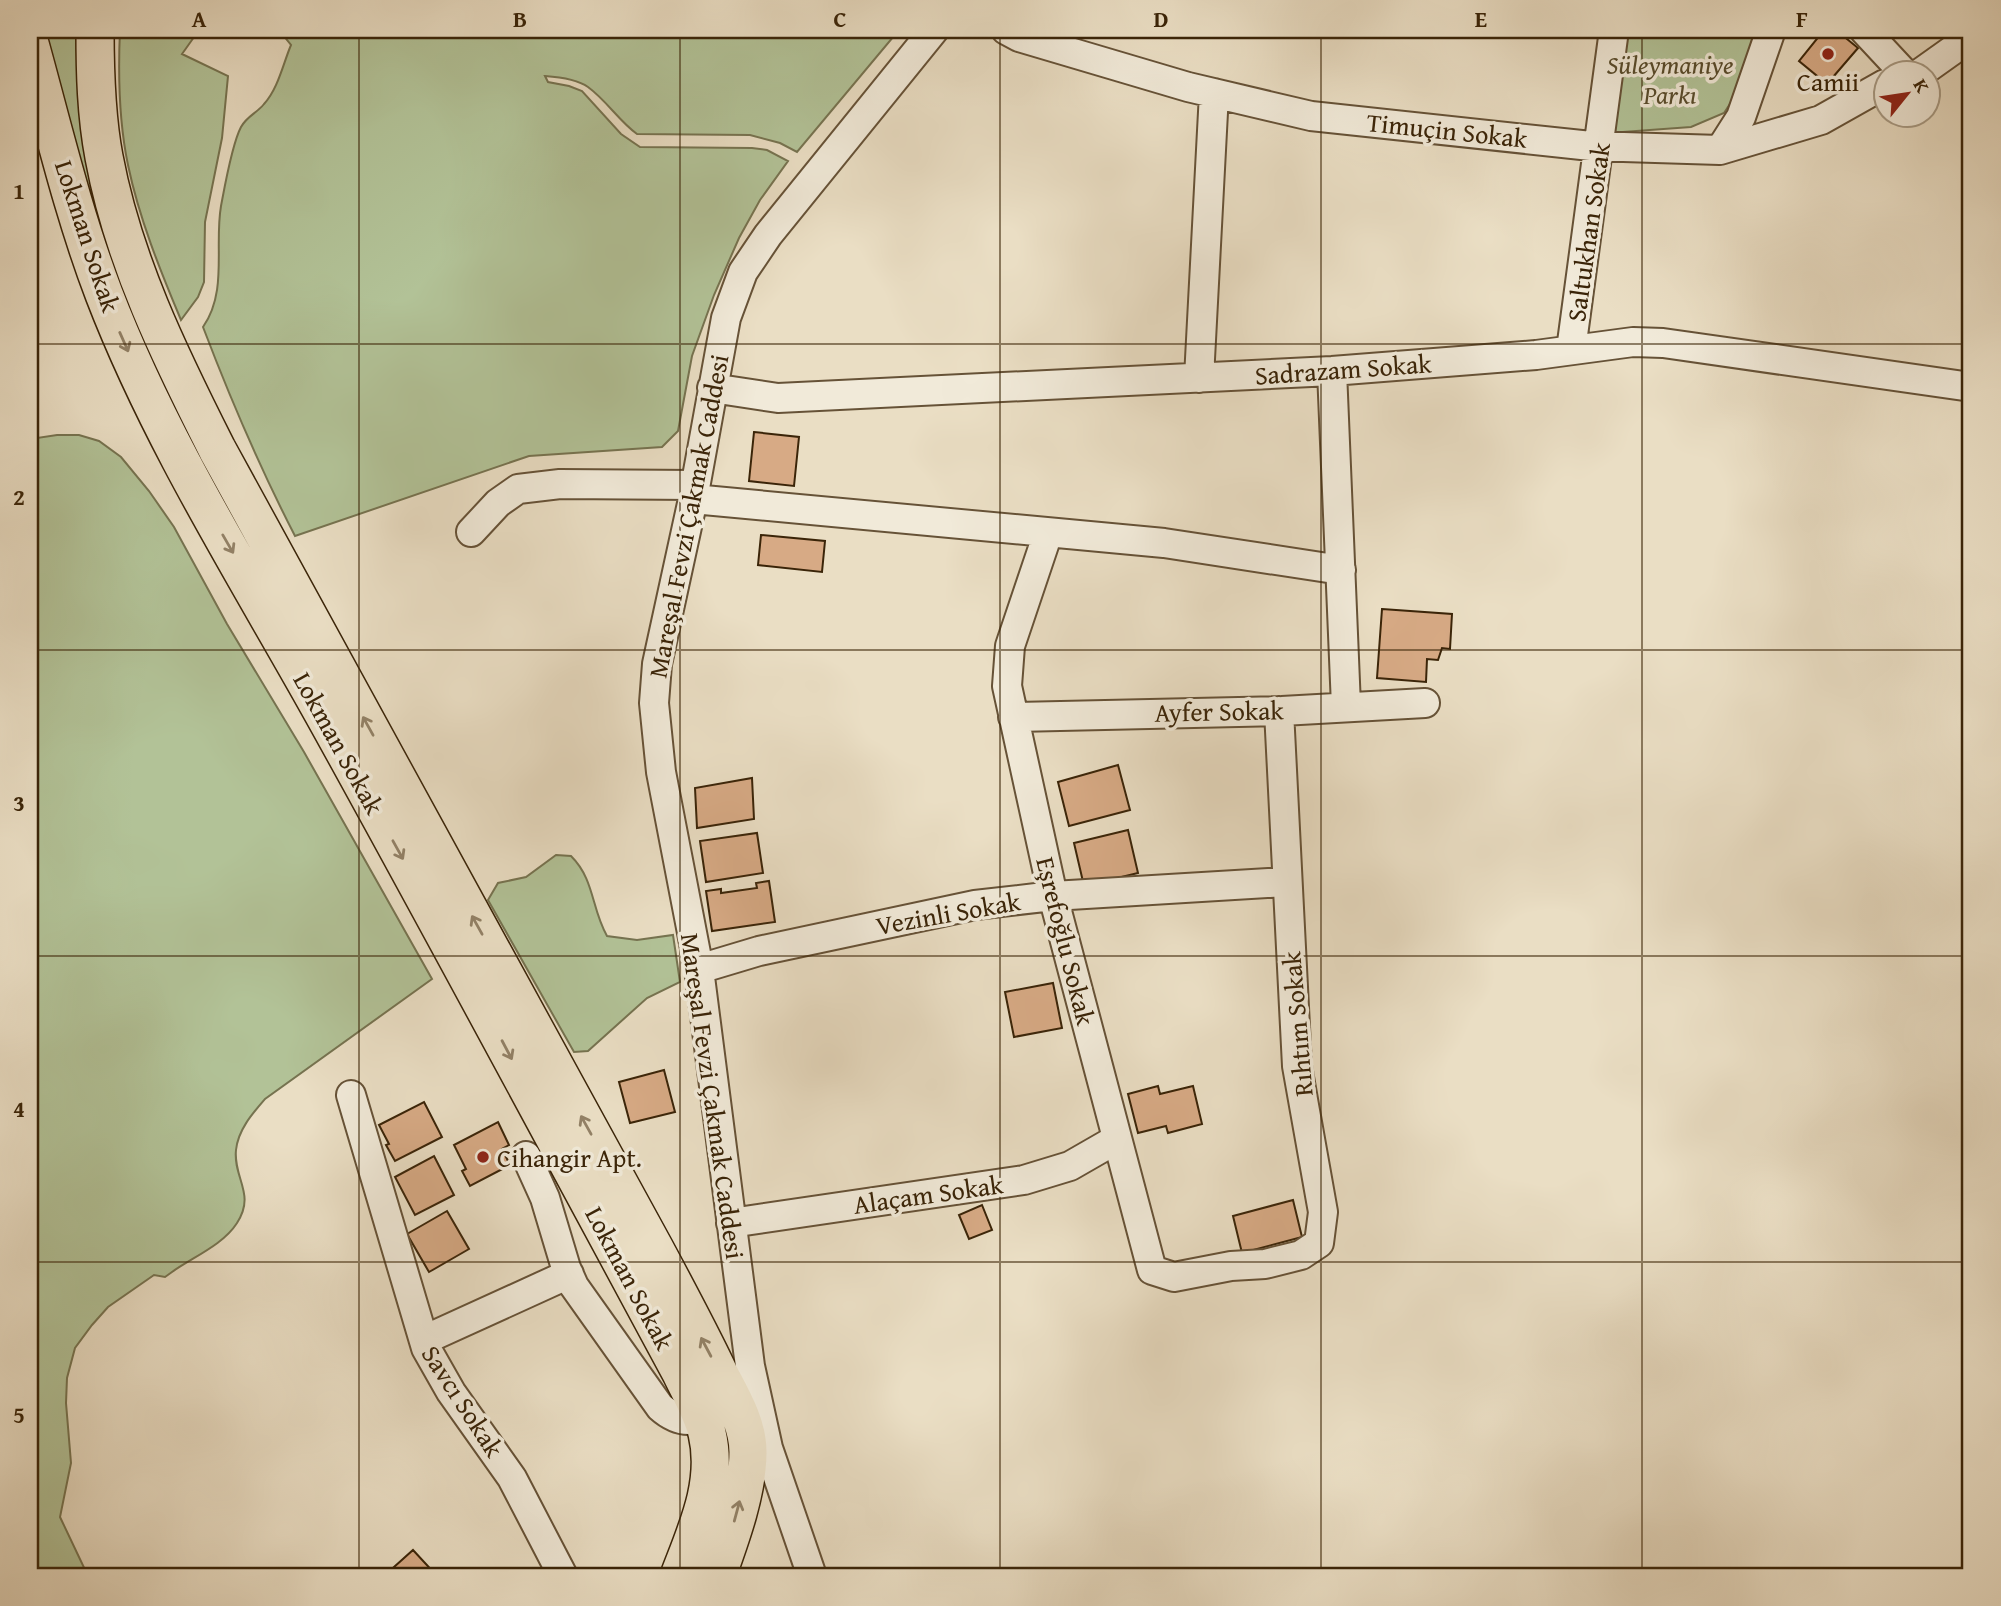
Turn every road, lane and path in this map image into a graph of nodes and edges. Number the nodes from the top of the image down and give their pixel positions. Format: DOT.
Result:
graph roads {
  1 [pos="95,30"];
  2 [pos="934,30"];
  3 [pos="1006,30"];
  4 [pos="1614,30"];
  5 [pos="1771,30"];
  6 [pos="1864,30"];
  7 [pos="1971,37"];
  8 [pos="30,44"];
  9 [pos="1892,60"];
  10 [pos="1939,60"];
  11 [pos="1871,92"];
  12 [pos="30,93"];
  13 [pos="1214,93"];
  14 [pos="55,133"];
  15 [pos="1600,146"];
  16 [pos="1720,150"];
  17 [pos="1571,350"];
  18 [pos="1332,371"];
  19 [pos="1199,378"];
  20 [pos="1971,387"];
  21 [pos="712,388"];
  22 [pos="694,492"];
  23 [pos="471,532"];
  24 [pos="1048,533"];
  25 [pos="1341,570"];
  26 [pos="1425,702"];
  27 [pos="1346,706"];
  28 [pos="1279,711"];
  29 [pos="1013,717"];
  30 [pos="1286,882"];
  31 [pos="1053,896"];
  32 [pos="699,969"];
  33 [pos="351,1095"];
  34 [pos="1117,1139"];
  35 [pos="526,1156"];
  36 [pos="731,1223"];
  37 [pos="1231,1266"];
  38 [pos="569,1274"];
  39 [pos="424,1340"];
  40 [pos="747,1404"];
  41 [pos="703,1420"];
  42 [pos="563,1576"];
  43 [pos="679,1576"];
  44 [pos="717,1576"];
  45 [pos="812,1576"];
  40 -- 1 [label="main road, Lokman Sokak, one-way"];
  2 -- 21 [label="street, Mareşal Fevzi Çakmak Caddesi"];
  3 -- 13 [label="street, Timuçin Sokak"];
  4 -- 15 [label="street, Saltukhan Sokak"];
  5 -- 16 [label="street"];
  6 -- 9 [label="street"];
  7 -- 10 [label="street"];
  8 -- 14 [label="main road, Lokman Sokak"];
  11 -- 16 [label="street, Timuçin Sokak"];
  12 -- 14 [label="main road"];
  13 -- 15 [label="street, Timuçin Sokak"];
  13 -- 19 [label="street"];
  14 -- 41 [label="main road, Lokman Sokak, one-way"];
  15 -- 16 [label="street, Timuçin Sokak"];
  15 -- 17 [label="street, Saltukhan Sokak"];
  17 -- 18 [label="street, Sadrazam Sokak"];
  17 -- 20 [label="street, Sadrazam Sokak"];
  18 -- 19 [label="street, Sadrazam Sokak"];
  18 -- 25 [label="street"];
  19 -- 21 [label="street, Sadrazam Sokak"];
  21 -- 22 [label="street, Mareşal Fevzi Çakmak Caddesi"];
  22 -- 23 [label="street"];
  22 -- 24 [label="street"];
  22 -- 32 [label="street, Mareşal Fevzi Çakmak Caddesi"];
  24 -- 25 [label="street"];
  24 -- 29 [label="street, Eşrefoğlu Sokak"];
  25 -- 27 [label="street"];
  26 -- 27 [label="street, Ayfer Sokak"];
  27 -- 28 [label="street, Ayfer Sokak"];
  28 -- 29 [label="street, Ayfer Sokak"];
  28 -- 30 [label="street, Rıhtım Sokak"];
  29 -- 31 [label="street, Eşrefoğlu Sokak"];
  30 -- 31 [label="street, Vezinli Sokak"];
  30 -- 37 [label="street, Rıhtım Sokak"];
  31 -- 32 [label="street, Vezinli Sokak"];
  31 -- 34 [label="street, Eşrefoğlu Sokak"];
  32 -- 36 [label="street, Mareşal Fevzi Çakmak Caddesi"];
  33 -- 39 [label="street, Savcı Sokak"];
  34 -- 36 [label="street, Alaçam Sokak"];
  34 -- 37 [label="street, Eşrefoğlu Sokak"];
  35 -- 38 [label="street, Lokman Sokak"];
  36 -- 40 [label="street, Mareşal Fevzi Çakmak Caddesi"];
  38 -- 39 [label="street"];
  38 -- 41 [label="street, Lokman Sokak"];
  39 -- 42 [label="street, Savcı Sokak"];
  40 -- 41 [label="street, Lokman Sokak"];
  44 -- 40 [label="main road, Mareşal Fevzi Çakmak Caddesi, one-way"];
  40 -- 45 [label="street"];
  41 -- 43 [label="main road"];
}
